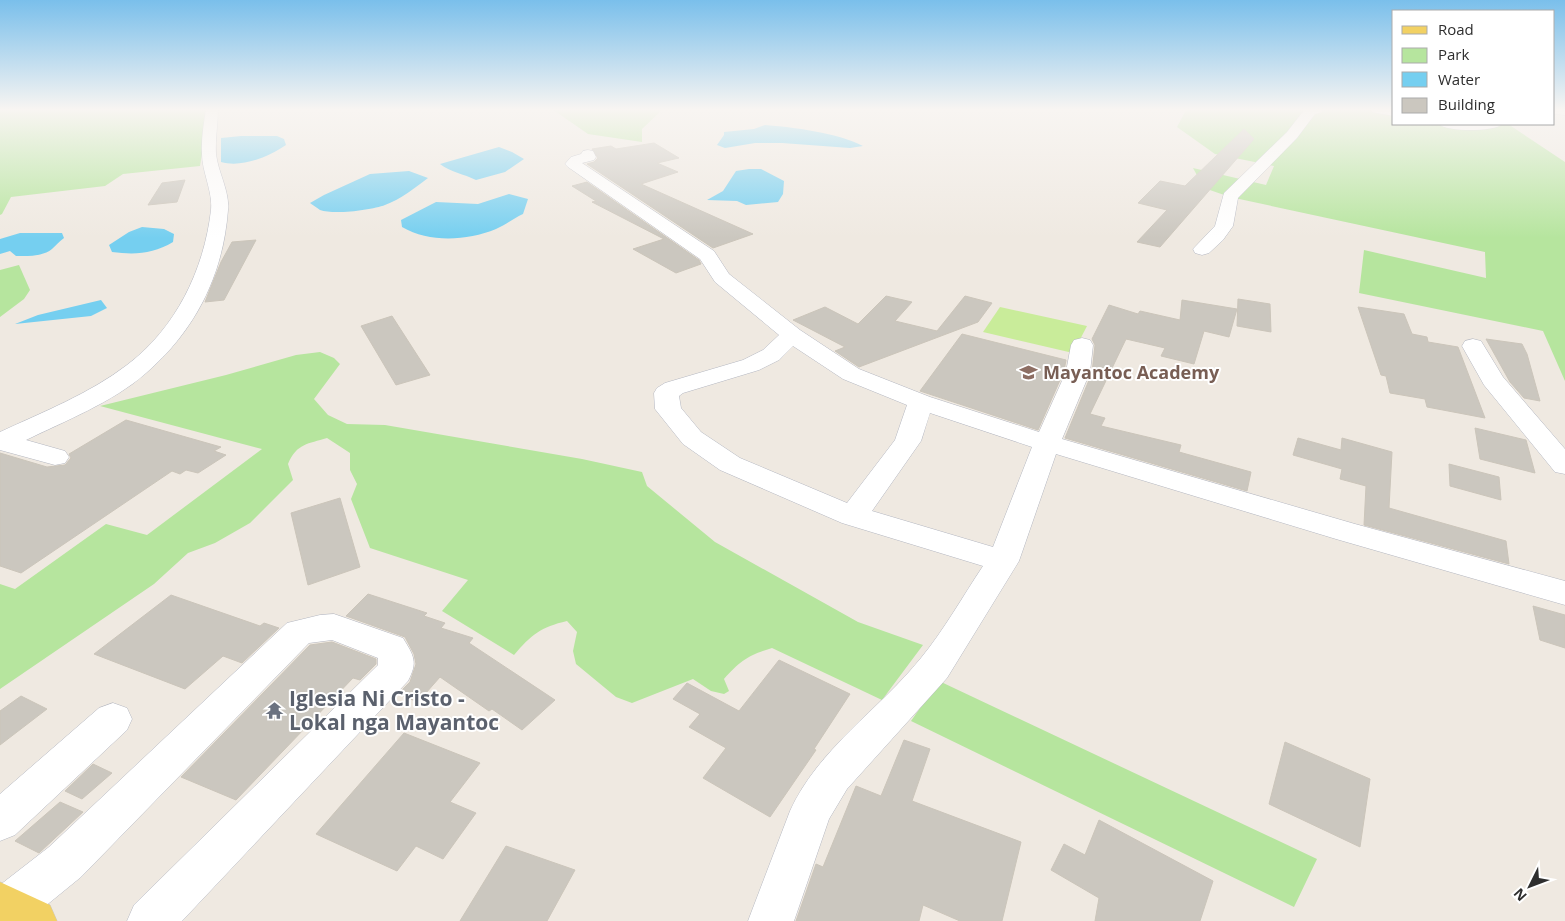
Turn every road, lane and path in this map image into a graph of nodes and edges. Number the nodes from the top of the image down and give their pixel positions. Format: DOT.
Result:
graph roads {
  1 [pos="209,152"];
  2 [pos="1274,152"];
  3 [pos="588,154"];
  4 [pos="1202,249"];
  5 [pos="792,334"];
  6 [pos="1082,345"];
  7 [pos="1473,346"];
  8 [pos="921,402"];
  9 [pos="1,441"];
  10 [pos="1047,443"];
  11 [pos="55,457"];
  12 [pos="1565,466"];
  13 [pos="854,516"];
  14 [pos="1003,561"];
  15 [pos="1565,594"];
  16 [pos="113,719"];
  17 [pos="0,821"];
  18 [pos="13,912"];
  19 [pos="150,921"];
  20 [pos="771,921"];
  1 -- 9 [label="street"];
  2 -- 4 [label="street"];
  3 -- 5 [label="street"];
  5 -- 8 [label="street"];
  5 -- 13 [label="street"];
  6 -- 10 [label="street"];
  7 -- 12 [label="street"];
  8 -- 10 [label="street"];
  8 -- 13 [label="street"];
  9 -- 11 [label="street"];
  10 -- 14 [label="street"];
  10 -- 15 [label="street"];
  13 -- 14 [label="street"];
  14 -- 20 [label="street"];
  16 -- 17 [label="street"];
  18 -- 19 [label="street"];
}
